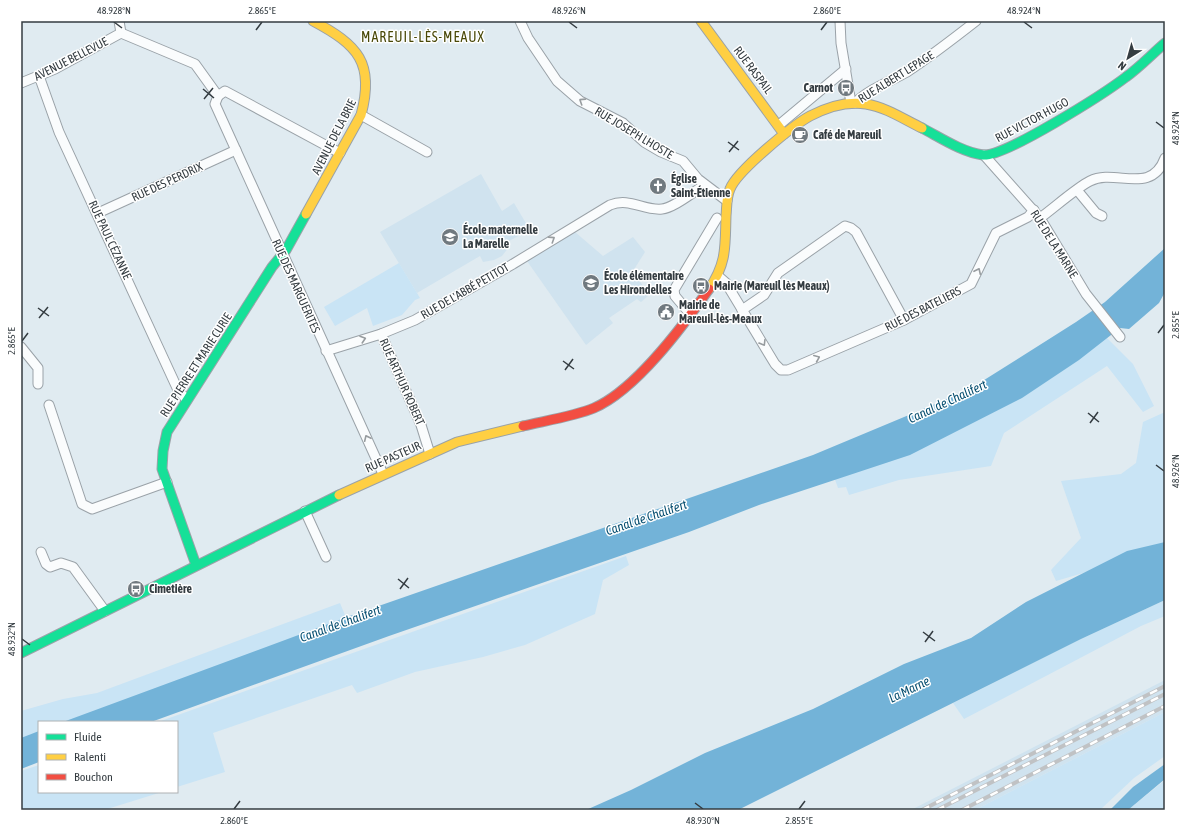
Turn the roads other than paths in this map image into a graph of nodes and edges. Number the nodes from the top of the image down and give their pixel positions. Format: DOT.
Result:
graph roads {
  1 [pos="119,21"];
  2 [pos="313,21"];
  3 [pos="520,21"];
  4 [pos="701,21"];
  5 [pos="840,21"];
  6 [pos="976,21"];
  7 [pos="121,33"];
  8 [pos="1165,43"];
  9 [pos="846,69"];
  10 [pos="39,76"];
  11 [pos="21,83"];
  12 [pos="218,96"];
  13 [pos="853,103"];
  14 [pos="361,116"];
  15 [pos="779,125"];
  16 [pos="784,134"];
  17 [pos="236,150"];
  18 [pos="427,152"];
  19 [pos="340,153"];
  20 [pos="984,155"];
  21 [pos="1165,158"];
  22 [pos="705,185"];
  23 [pos="1077,190"];
  24 [pos="727,201"];
  25 [pos="98,213"];
  26 [pos="1037,214"];
  27 [pos="1102,216"];
  28 [pos="717,218"];
  29 [pos="282,255"];
  30 [pos="718,276"];
  31 [pos="742,310"];
  32 [pos="691,315"];
  33 [pos="904,320"];
  34 [pos="381,334"];
  35 [pos="1120,337"];
  36 [pos="21,347"];
  37 [pos="326,351"];
  38 [pos="38,384"];
  39 [pos="187,400"];
  40 [pos="49,405"];
  41 [pos="430,454"];
  42 [pos="383,474"];
  43 [pos="167,482"];
  44 [pos="305,511"];
  45 [pos="41,552"];
  46 [pos="326,557"];
  47 [pos="196,565"];
  48 [pos="105,611"];
  49 [pos="21,653"];
  1 -- 7 [label="street, AVENUE BELLEVUE"];
  2 -- 14 [label="street, AVENUE DE LA BRIE"];
  22 -- 3 [label="street, RUE JOSEPH LHOSTE, one-way"];
  4 -- 15 [label="street, RUE RASPAIL"];
  5 -- 9 [label="street"];
  6 -- 13 [label="street, RUE ALBERT LEPAGE"];
  7 -- 10 [label="street, AVENUE BELLEVUE"];
  7 -- 12 [label="street, AVENUE BELLEVUE"];
  8 -- 20 [label="street, RUE VICTOR HUGO"];
  9 -- 13 [label="street"];
  9 -- 15 [label="street"];
  10 -- 11 [label="street, AVENUE BELLEVUE"];
  10 -- 25 [label="street, RUE PAUL CÉZANNE"];
  12 -- 17 [label="street, RUE DES MARGUERITES"];
  12 -- 19 [label="street"];
  13 -- 16 [label="street, RUE PASTEUR"];
  13 -- 20 [label="street"];
  14 -- 18 [label="street"];
  14 -- 19 [label="street, AVENUE DE LA BRIE"];
  15 -- 16 [label="street, RUE RASPAIL"];
  16 -- 24 [label="street, RUE PASTEUR"];
  17 -- 25 [label="street, RUE DES PERDRIX"];
  17 -- 29 [label="street, RUE DES MARGUERITES"];
  19 -- 29 [label="street, AVENUE DE LA BRIE"];
  20 -- 26 [label="street, RUE DE LA MARNE"];
  21 -- 23 [label="street, RUE DES BATELIERS"];
  22 -- 24 [label="street, RUE JOSEPH LHOSTE"];
  34 -- 22 [label="street, RUE DE L'ABBÉ PETITOT, one-way"];
  23 -- 26 [label="street, RUE DES BATELIERS"];
  23 -- 27 [label="street"];
  24 -- 30 [label="street, RUE PASTEUR"];
  25 -- 39 [label="street, RUE PAUL CÉZANNE"];
  33 -- 26 [label="street, RUE DES BATELIERS, one-way"];
  26 -- 35 [label="street, RUE DE LA MARNE"];
  28 -- 32 [label="street"];
  29 -- 37 [label="street, RUE DES MARGUERITES"];
  29 -- 39 [label="street, RUE PIERRE ET MARIE CURIE"];
  30 -- 31 [label="street"];
  30 -- 32 [label="street, RUE PASTEUR"];
  31 -- 33 [label="street, RUE DES BATELIERS, one-way"];
  31 -- 33 [label="street"];
  32 -- 41 [label="street, RUE PASTEUR"];
  37 -- 34 [label="street, RUE DE L'ABBÉ PETITOT, one-way"];
  34 -- 41 [label="street, RUE ARTHUR ROBERT"];
  36 -- 38 [label="street"];
  42 -- 37 [label="street, RUE DES MARGUERITES, one-way"];
  39 -- 43 [label="street, RUE PIERRE ET MARIE CURIE"];
  40 -- 43 [label="street"];
  41 -- 42 [label="street, RUE PASTEUR"];
  42 -- 44 [label="street, RUE PASTEUR"];
  43 -- 47 [label="street, RUE PIERRE ET MARIE CURIE"];
  44 -- 46 [label="street"];
  44 -- 47 [label="street, RUE PASTEUR"];
  45 -- 48 [label="street"];
  47 -- 48 [label="street, RUE PASTEUR"];
  48 -- 49 [label="street, RUE PASTEUR"];
}
